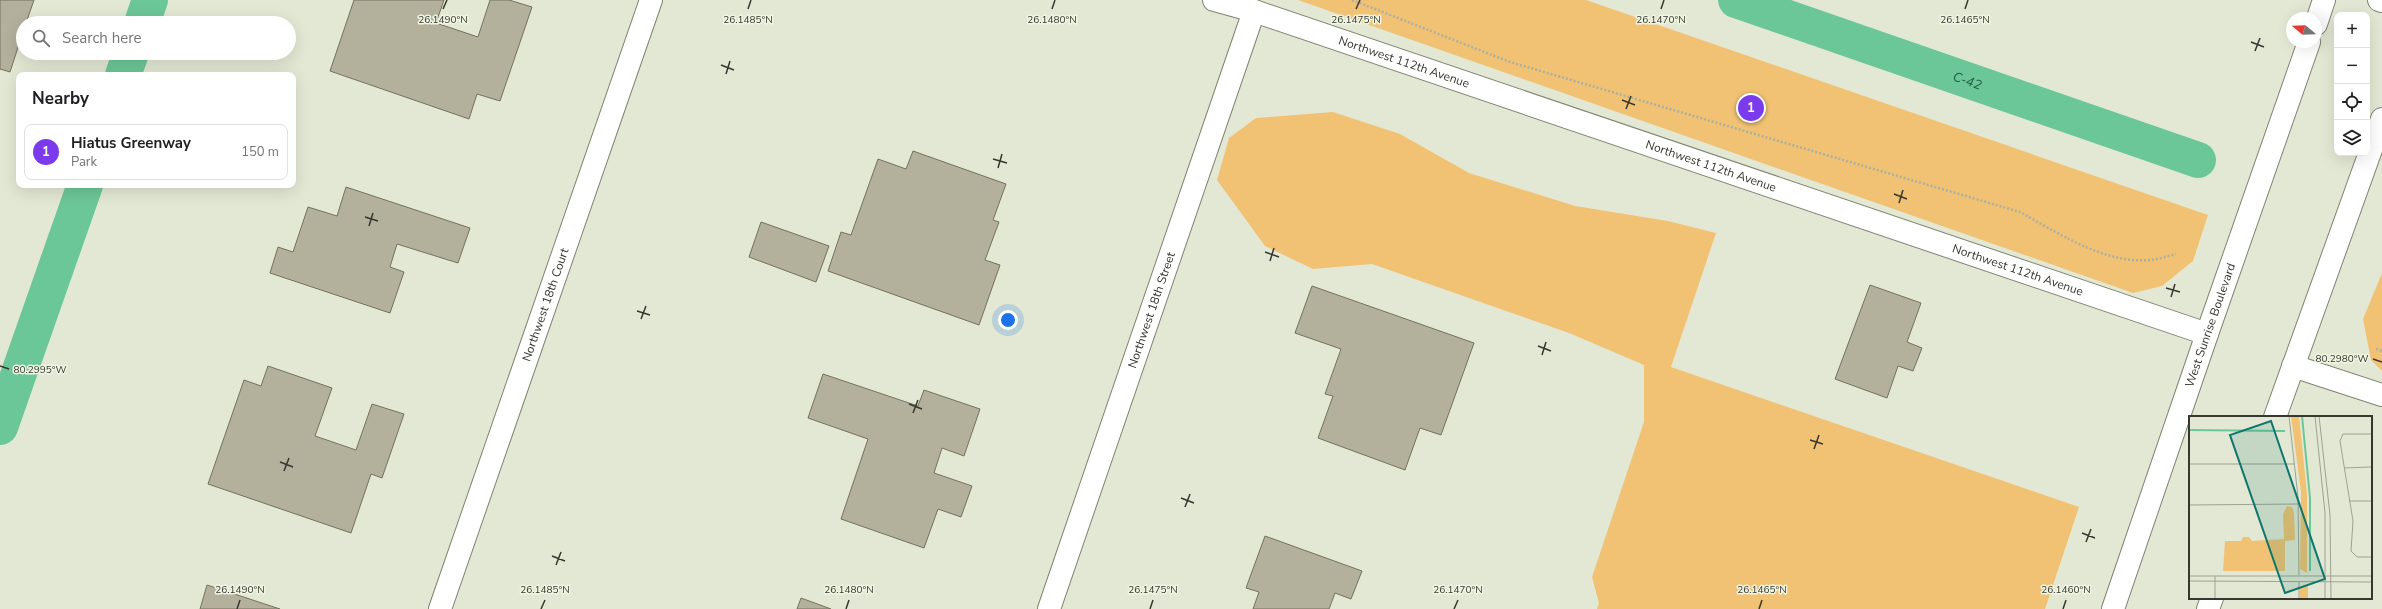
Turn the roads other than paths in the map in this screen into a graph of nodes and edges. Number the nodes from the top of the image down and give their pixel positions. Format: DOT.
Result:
graph roads {
  1 [pos="650,0"];
  2 [pos="1214,0"];
  3 [pos="2324,0"];
  4 [pos="2379,0"];
  5 [pos="2382,1"];
  6 [pos="1254,11"];
  7 [pos="2320,12"];
  8 [pos="2307,48"];
  9 [pos="2382,119"];
  10 [pos="2206,334"];
  11 [pos="2293,366"];
  12 [pos="2382,394"];
  13 [pos="2275,416"];
  14 [pos="2212,599"];
  15 [pos="440,609"];
  16 [pos="1049,609"];
  17 [pos="2113,609"];
  18 [pos="2208,609"];
  1 -- 15 [label="main road, Northwest 18th Court"];
  2 -- 6 [label="main road, Northwest 112th Avenue"];
  3 -- 7 [label="main road"];
  4 -- 5 [label="main road"];
  6 -- 10 [label="main road, Northwest 112th Avenue"];
  6 -- 16 [label="main road, Northwest 18th Street"];
  8 -- 10 [label="main road, West Sunrise Boulevard"];
  9 -- 11 [label="main road"];
  10 -- 17 [label="main road, West Sunrise Boulevard"];
  11 -- 12 [label="main road"];
  11 -- 13 [label="main road"];
  14 -- 18 [label="main road"];
}
